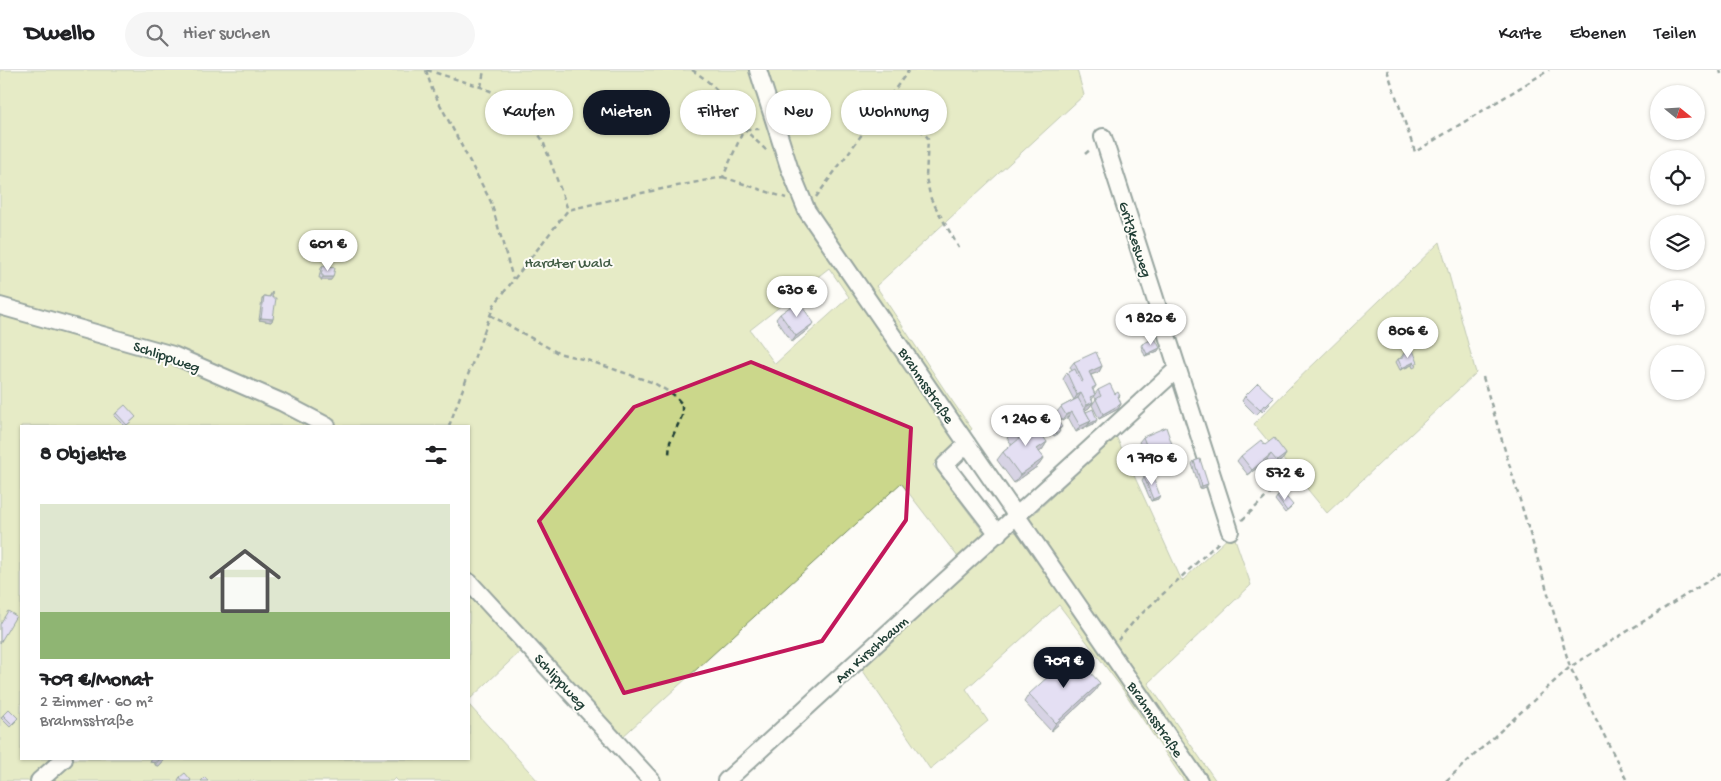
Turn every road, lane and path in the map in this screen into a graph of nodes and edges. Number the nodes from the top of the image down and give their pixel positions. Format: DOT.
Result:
graph roads {
  1 [pos="427,70"];
  2 [pos="484,70"];
  3 [pos="692,70"];
  4 [pos="758,70"];
  5 [pos="909,70"];
  6 [pos="1387,70"];
  7 [pos="1549,70"];
  8 [pos="1720,70"];
  9 [pos="1721,74"];
  10 [pos="481,87"];
  11 [pos="716,90"];
  12 [pos="894,90"];
  13 [pos="766,93"];
  14 [pos="742,135"];
  15 [pos="750,135"];
  16 [pos="780,135"];
  17 [pos="861,135"];
  18 [pos="925,135"];
  19 [pos="1103,138"];
  20 [pos="771,154"];
  21 [pos="723,177"];
  22 [pos="784,191"];
  23 [pos="568,210"];
  24 [pos="807,210"];
  25 [pos="959,248"];
  26 [pos="513,279"];
  27 [pos="0,306"];
  28 [pos="490,315"];
  29 [pos="1177,369"];
  30 [pos="1483,378"];
  31 [pos="325,425"];
  32 [pos="449,425"];
  33 [pos="967,444"];
  34 [pos="669,455"];
  35 [pos="1282,482"];
  36 [pos="1017,516"];
  37 [pos="1230,531"];
  38 [pos="998,534"];
  39 [pos="1721,574"];
  40 [pos="470,583"];
  41 [pos="1109,650"];
  42 [pos="1570,667"];
  43 [pos="63,760"];
  44 [pos="39,781"];
  45 [pos="652,781"];
  46 [pos="726,781"];
  47 [pos="1199,781"];
  48 [pos="1446,781"];
  49 [pos="1627,781"];
  1 -- 10 [label="path"];
  1 -- 26 [label="path"];
  2 -- 10 [label="path"];
  3 -- 11 [label="path"];
  4 -- 13 [label="street, Brahmsstraße"];
  5 -- 12 [label="path"];
  6 -- 7 [label="path"];
  8 -- 9 [label="path"];
  10 -- 23 [label="path"];
  14 -- 21 [label="path"];
  15 -- 20 [label="path"];
  16 -- 24 [label="street, Brahmsstraße"];
  17 -- 24 [label="path"];
  18 -- 25 [label="path"];
  19 -- 29 [label="street, Gritzkesweg"];
  21 -- 22 [label="path"];
  21 -- 23 [label="path"];
  23 -- 26 [label="path"];
  24 -- 33 [label="street, Brahmsstraße"];
  26 -- 28 [label="path"];
  27 -- 31 [label="street, Schlippweg"];
  28 -- 32 [label="path"];
  28 -- 34 [label="path"];
  29 -- 36 [label="street"];
  29 -- 37 [label="street, Gritzkesweg"];
  30 -- 42 [label="path"];
  33 -- 36 [label="street, Brahmsstraße"];
  33 -- 38 [label="street"];
  35 -- 37 [label="path"];
  36 -- 38 [label="street, Am Kirschbaum"];
  36 -- 41 [label="street, Brahmsstraße"];
  37 -- 41 [label="path"];
  38 -- 46 [label="street, Am Kirschbaum"];
  39 -- 42 [label="path"];
  40 -- 45 [label="street, Schlippweg"];
  41 -- 47 [label="street, Brahmsstraße"];
  42 -- 48 [label="path"];
  42 -- 49 [label="path"];
  43 -- 44 [label="street"];
}
